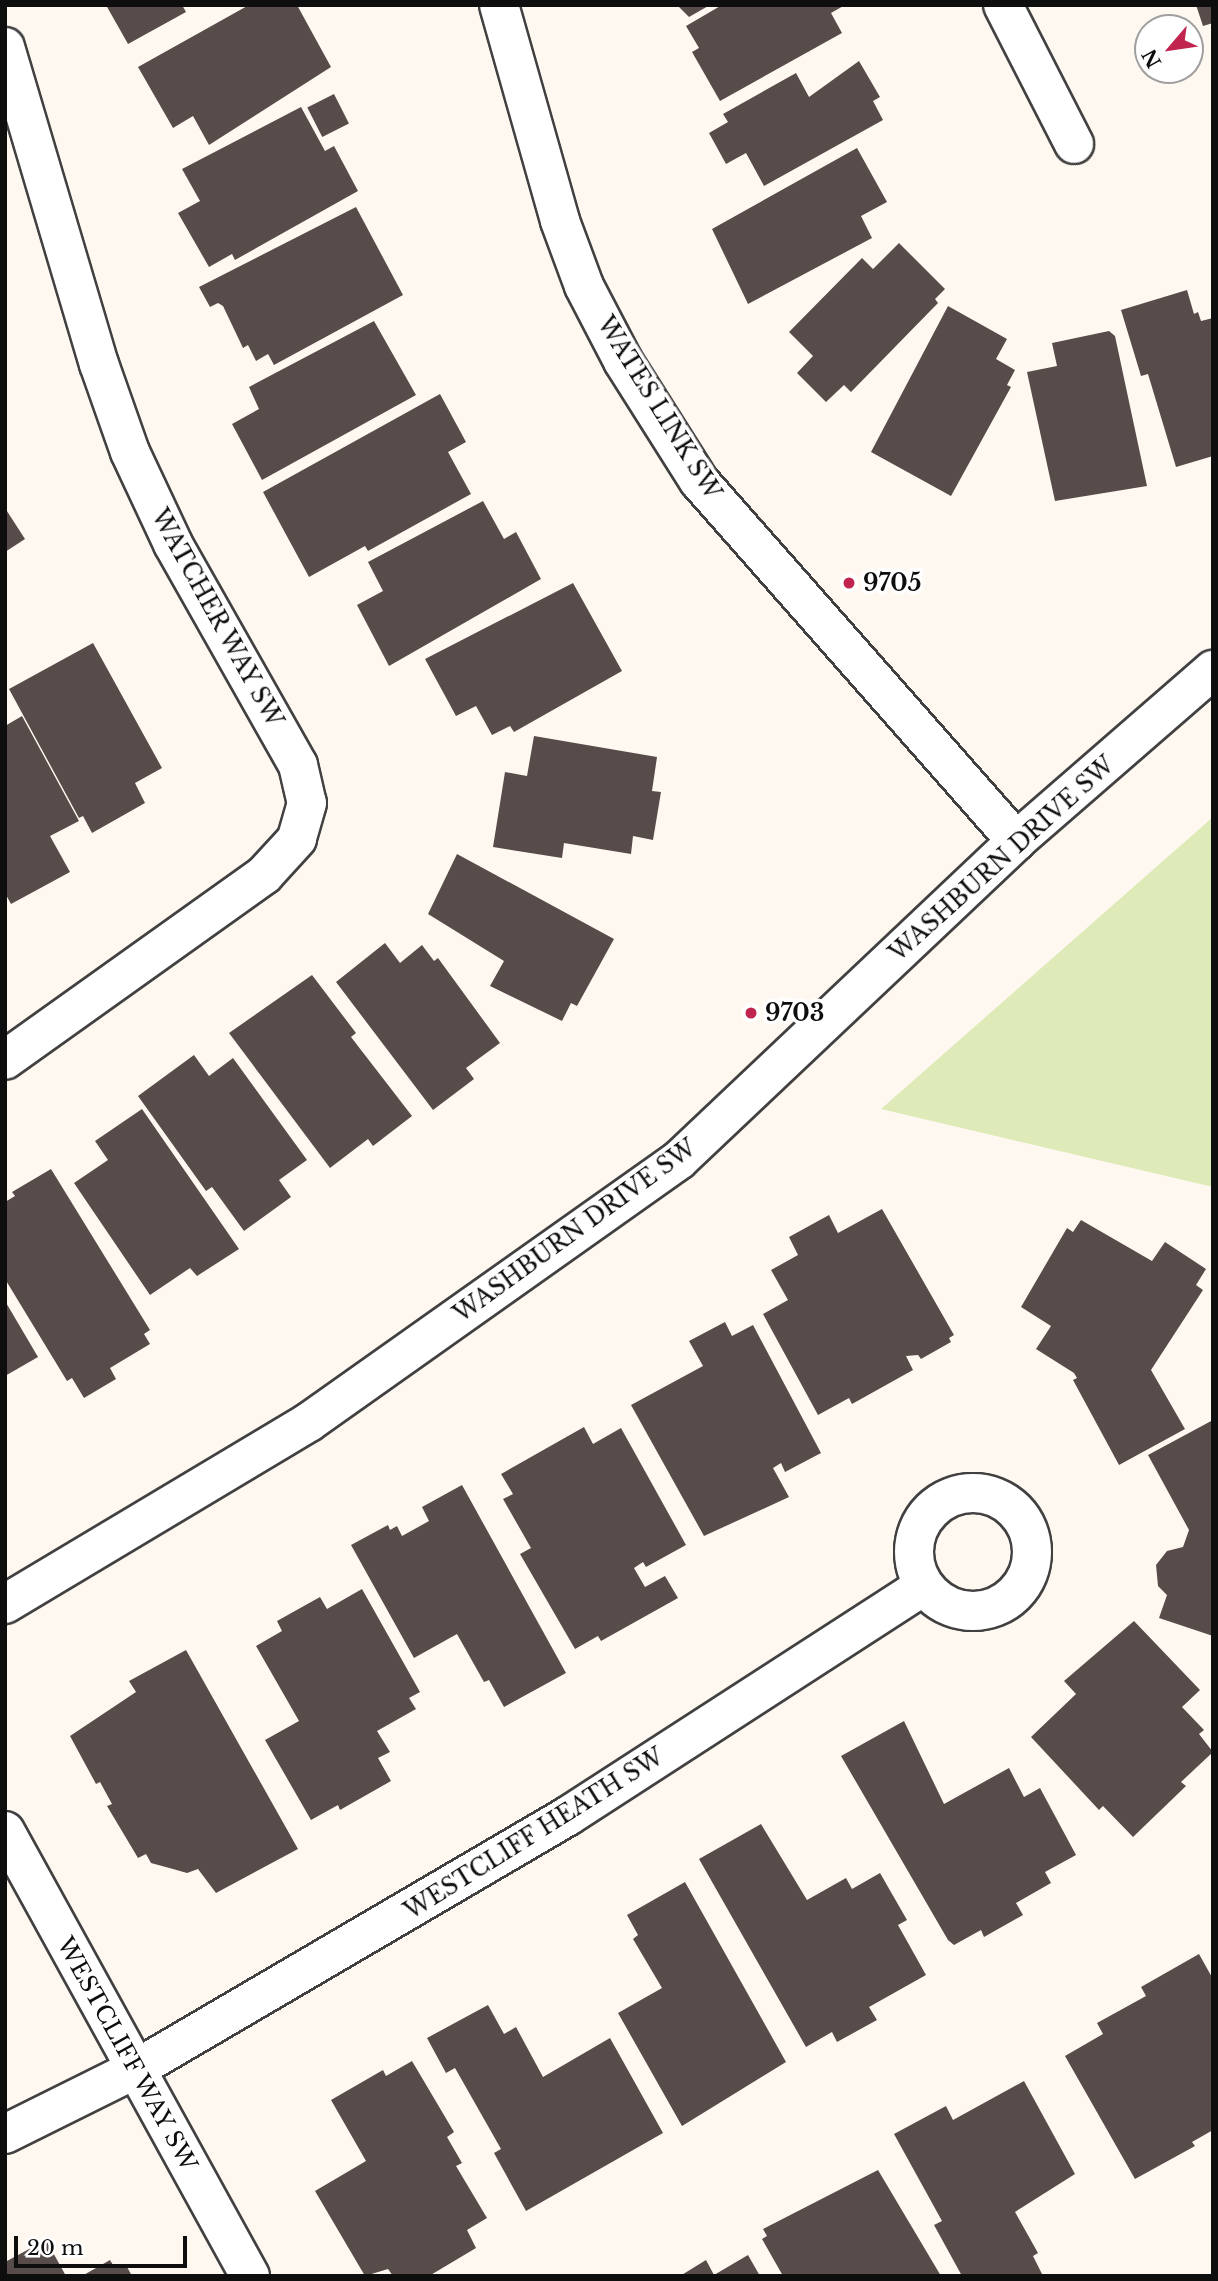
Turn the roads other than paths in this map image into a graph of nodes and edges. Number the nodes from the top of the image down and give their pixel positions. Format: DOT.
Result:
graph roads {
  1 [pos="499,5"];
  2 [pos="1003,5"];
  3 [pos="5,47"];
  4 [pos="1074,144"];
  5 [pos="1213,670"];
  6 [pos="1016,841"];
  7 [pos="5,1060"];
  8 [pos="924,1586"];
  9 [pos="5,1604"];
  10 [pos="5,1831"];
  11 [pos="136,2069"];
  12 [pos="5,2134"];
  13 [pos="250,2276"];
  1 -- 6 [label="street, WATES LINK SW"];
  2 -- 4 [label="street"];
  3 -- 7 [label="street, WATCHER WAY SW"];
  5 -- 6 [label="street, WASHBURN DRIVE SW"];
  6 -- 9 [label="street, WASHBURN DRIVE SW"];
  8 -- 11 [label="street, WESTCLIFF HEATH SW"];
  10 -- 11 [label="street, WESTCLIFF WAY SW"];
  11 -- 12 [label="street, WESTCLIFF HEATH SW"];
  11 -- 13 [label="street, WESTCLIFF WAY SW"];
}
